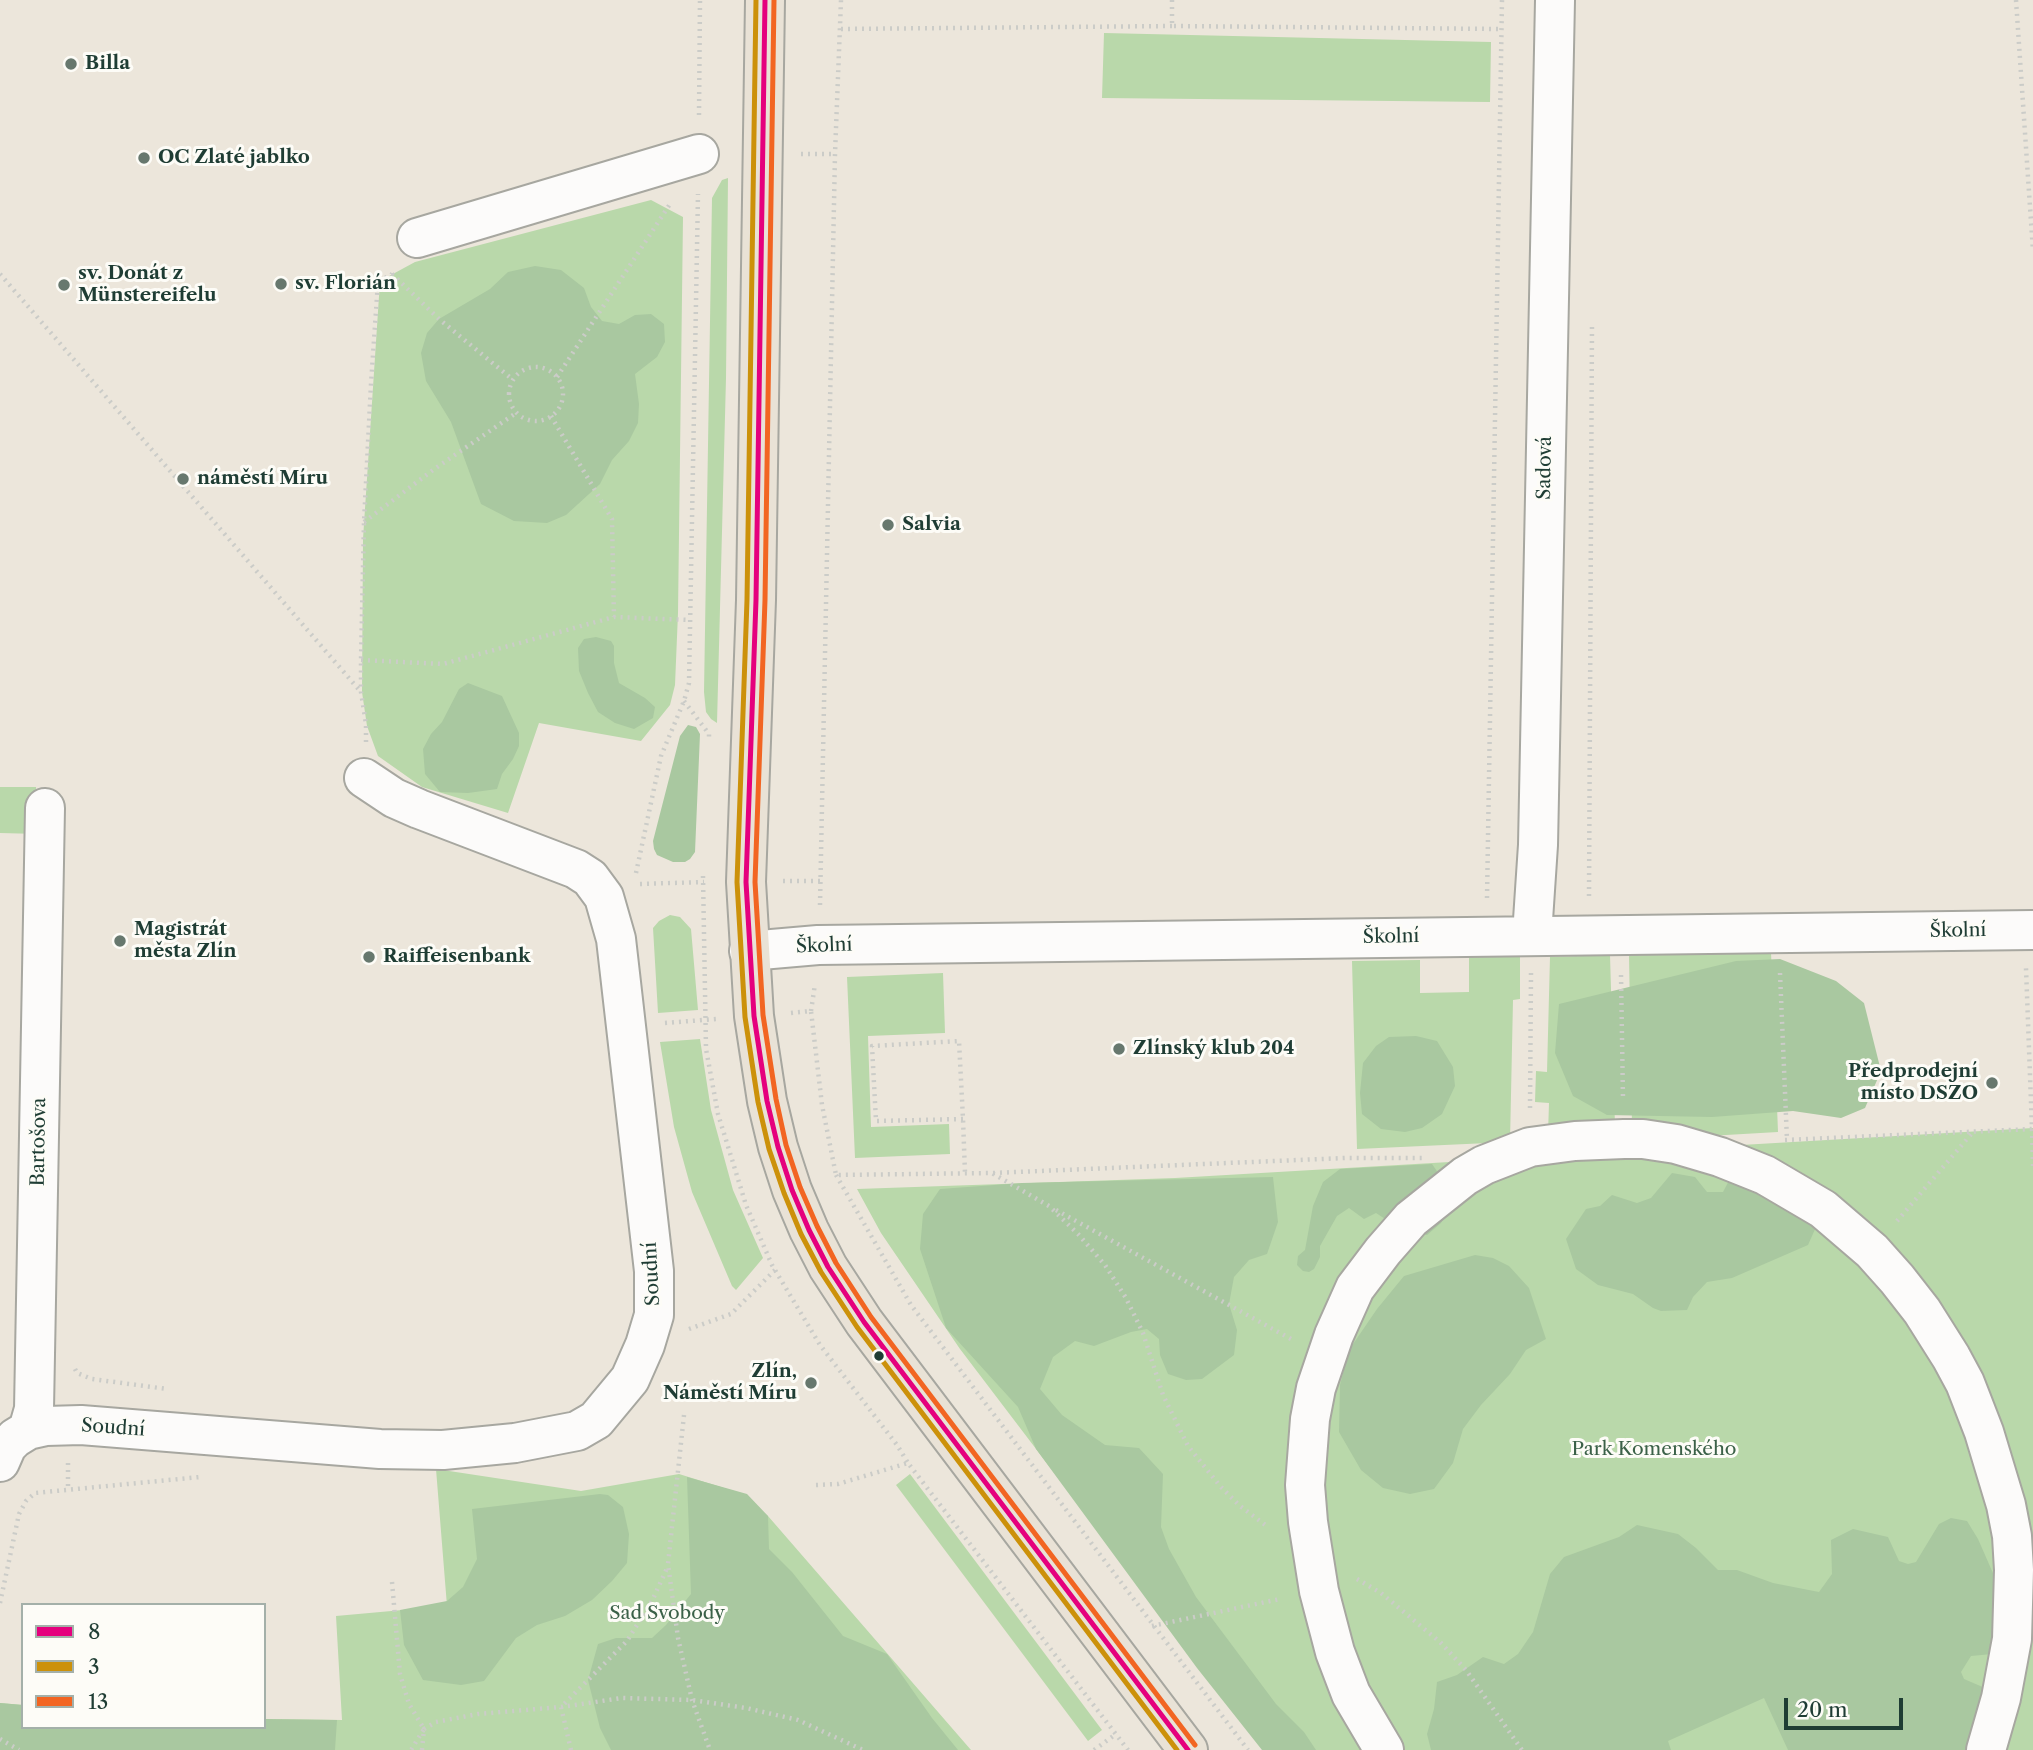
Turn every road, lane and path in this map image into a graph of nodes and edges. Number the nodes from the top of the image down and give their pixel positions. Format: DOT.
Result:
graph roads {
  1 [pos="700,0"];
  2 [pos="765,0"];
  3 [pos="841,0"];
  4 [pos="1172,0"];
  5 [pos="1502,0"];
  6 [pos="1555,0"];
  7 [pos="2017,0"];
  8 [pos="1172,26"];
  9 [pos="841,29"];
  10 [pos="1502,29"];
  11 [pos="699,155"];
  12 [pos="405,250"];
  13 [pos="2033,251"];
  14 [pos="0,274"];
  15 [pos="392,274"];
  16 [pos="1591,321"];
  17 [pos="557,377"];
  18 [pos="512,379"];
  19 [pos="516,413"];
  20 [pos="551,416"];
  21 [pos="364,522"];
  22 [pos="614,617"];
  23 [pos="689,620"];
  24 [pos="361,660"];
  25 [pos="361,692"];
  26 [pos="364,778"];
  27 [pos="45,808"];
  28 [pos="634,885"];
  29 [pos="2029,930"];
  30 [pos="1532,935"];
  31 [pos="1486,936"];
  32 [pos="1605,936"];
  33 [pos="818,945"];
  34 [pos="749,950"];
  35 [pos="1780,973"];
  36 [pos="754,1016"];
  37 [pos="626,1027"];
  38 [pos="963,1119"];
  39 [pos="2032,1129"];
  40 [pos="1973,1132"];
  41 [pos="1624,1139"];
  42 [pos="1787,1140"];
  43 [pos="1773,1141"];
  44 [pos="1530,1147"];
  45 [pos="1438,1158"];
  46 [pos="2033,1166"];
  47 [pos="965,1173"];
  48 [pos="992,1174"];
  49 [pos="836,1175"];
  50 [pos="1049,1206"];
  51 [pos="1872,1251"];
  52 [pos="775,1269"];
  53 [pos="651,1329"];
  54 [pos="1325,1359"];
  55 [pos="72,1366"];
  56 [pos="172,1390"];
  57 [pos="684,1415"];
  58 [pos="28,1430"];
  59 [pos="0,1462"];
  60 [pos="200,1477"];
  61 [pos="816,1485"];
  62 [pos="1313,1554"];
  63 [pos="668,1564"];
  64 [pos="392,1582"];
  65 [pos="1319,1591"];
  66 [pos="0,1603"];
  67 [pos="1152,1626"];
  68 [pos="692,1700"];
  69 [pos="561,1707"];
  70 [pos="424,1729"];
  71 [pos="1116,1734"];
  72 [pos="0,1739"];
  73 [pos="19,1750"];
  74 [pos="411,1750"];
  75 [pos="422,1750"];
  76 [pos="571,1750"];
  77 [pos="710,1750"];
  78 [pos="863,1750"];
  79 [pos="1094,1750"];
  80 [pos="1128,1750"];
  81 [pos="1188,1750"];
  82 [pos="1248,1750"];
  83 [pos="1384,1750"];
  84 [pos="1522,1750"];
  85 [pos="1986,1750"];
  1 -- 11 [label="path"];
  2 -- 34 [label="main road"];
  3 -- 9 [label="path"];
  4 -- 8 [label="path"];
  5 -- 10 [label="path"];
  6 -- 30 [label="street, Sadová"];
  7 -- 13 [label="path"];
  8 -- 9 [label="path"];
  8 -- 10 [label="path"];
  9 -- 33 [label="path"];
  10 -- 31 [label="path"];
  11 -- 12 [label="street"];
  11 -- 17 [label="path"];
  11 -- 23 [label="path"];
  12 -- 15 [label="path"];
  14 -- 25 [label="path"];
  15 -- 18 [label="path"];
  15 -- 21 [label="path"];
  16 -- 32 [label="path"];
  17 -- 18 [label="path"];
  17 -- 20 [label="path"];
  18 -- 19 [label="path"];
  19 -- 20 [label="path"];
  19 -- 21 [label="path"];
  20 -- 22 [label="path"];
  21 -- 24 [label="path"];
  22 -- 23 [label="path"];
  22 -- 24 [label="path"];
  23 -- 28 [label="path"];
  24 -- 25 [label="path"];
  25 -- 26 [label="path"];
  26 -- 37 [label="street, Soudní"];
  27 -- 58 [label="street, Bartošova"];
  29 -- 32 [label="street, Školní"];
  29 -- 39 [label="path"];
  30 -- 31 [label="street, Školní"];
  30 -- 32 [label="street, Školní"];
  30 -- 44 [label="path"];
  31 -- 33 [label="street, Školní"];
  32 -- 41 [label="path"];
  33 -- 34 [label="street, Školní"];
  34 -- 36 [label="main road"];
  35 -- 42 [label="path"];
  36 -- 37 [label="path"];
  36 -- 49 [label="path"];
  36 -- 81 [label="main road"];
  37 -- 53 [label="street, Soudní"];
  38 -- 38 [label="path"];
  38 -- 47 [label="path"];
  39 -- 40 [label="path"];
  39 -- 46 [label="path"];
  40 -- 42 [label="path"];
  40 -- 51 [label="path"];
  41 -- 44 [label="street"];
  41 -- 51 [label="street"];
  42 -- 43 [label="path"];
  44 -- 54 [label="street"];
  45 -- 48 [label="path"];
  47 -- 48 [label="path"];
  47 -- 49 [label="path"];
  48 -- 50 [label="path"];
  49 -- 67 [label="path"];
  50 -- 54 [label="path"];
  50 -- 62 [label="path"];
  51 -- 85 [label="street"];
  52 -- 53 [label="path"];
  53 -- 58 [label="street, Soudní"];
  54 -- 62 [label="street"];
  55 -- 56 [label="path"];
  57 -- 63 [label="path"];
  58 -- 59 [label="street"];
  60 -- 66 [label="path"];
  61 -- 71 [label="path"];
  62 -- 65 [label="street"];
  62 -- 84 [label="path"];
  63 -- 68 [label="path"];
  63 -- 69 [label="path"];
  64 -- 70 [label="path"];
  65 -- 67 [label="path"];
  65 -- 83 [label="street"];
  67 -- 82 [label="path"];
  68 -- 69 [label="path"];
  68 -- 77 [label="path"];
  68 -- 78 [label="path"];
  69 -- 70 [label="path"];
  69 -- 76 [label="path"];
  70 -- 74 [label="path"];
  70 -- 75 [label="path"];
  71 -- 79 [label="path"];
  71 -- 80 [label="path"];
  72 -- 73 [label="path"];
}
